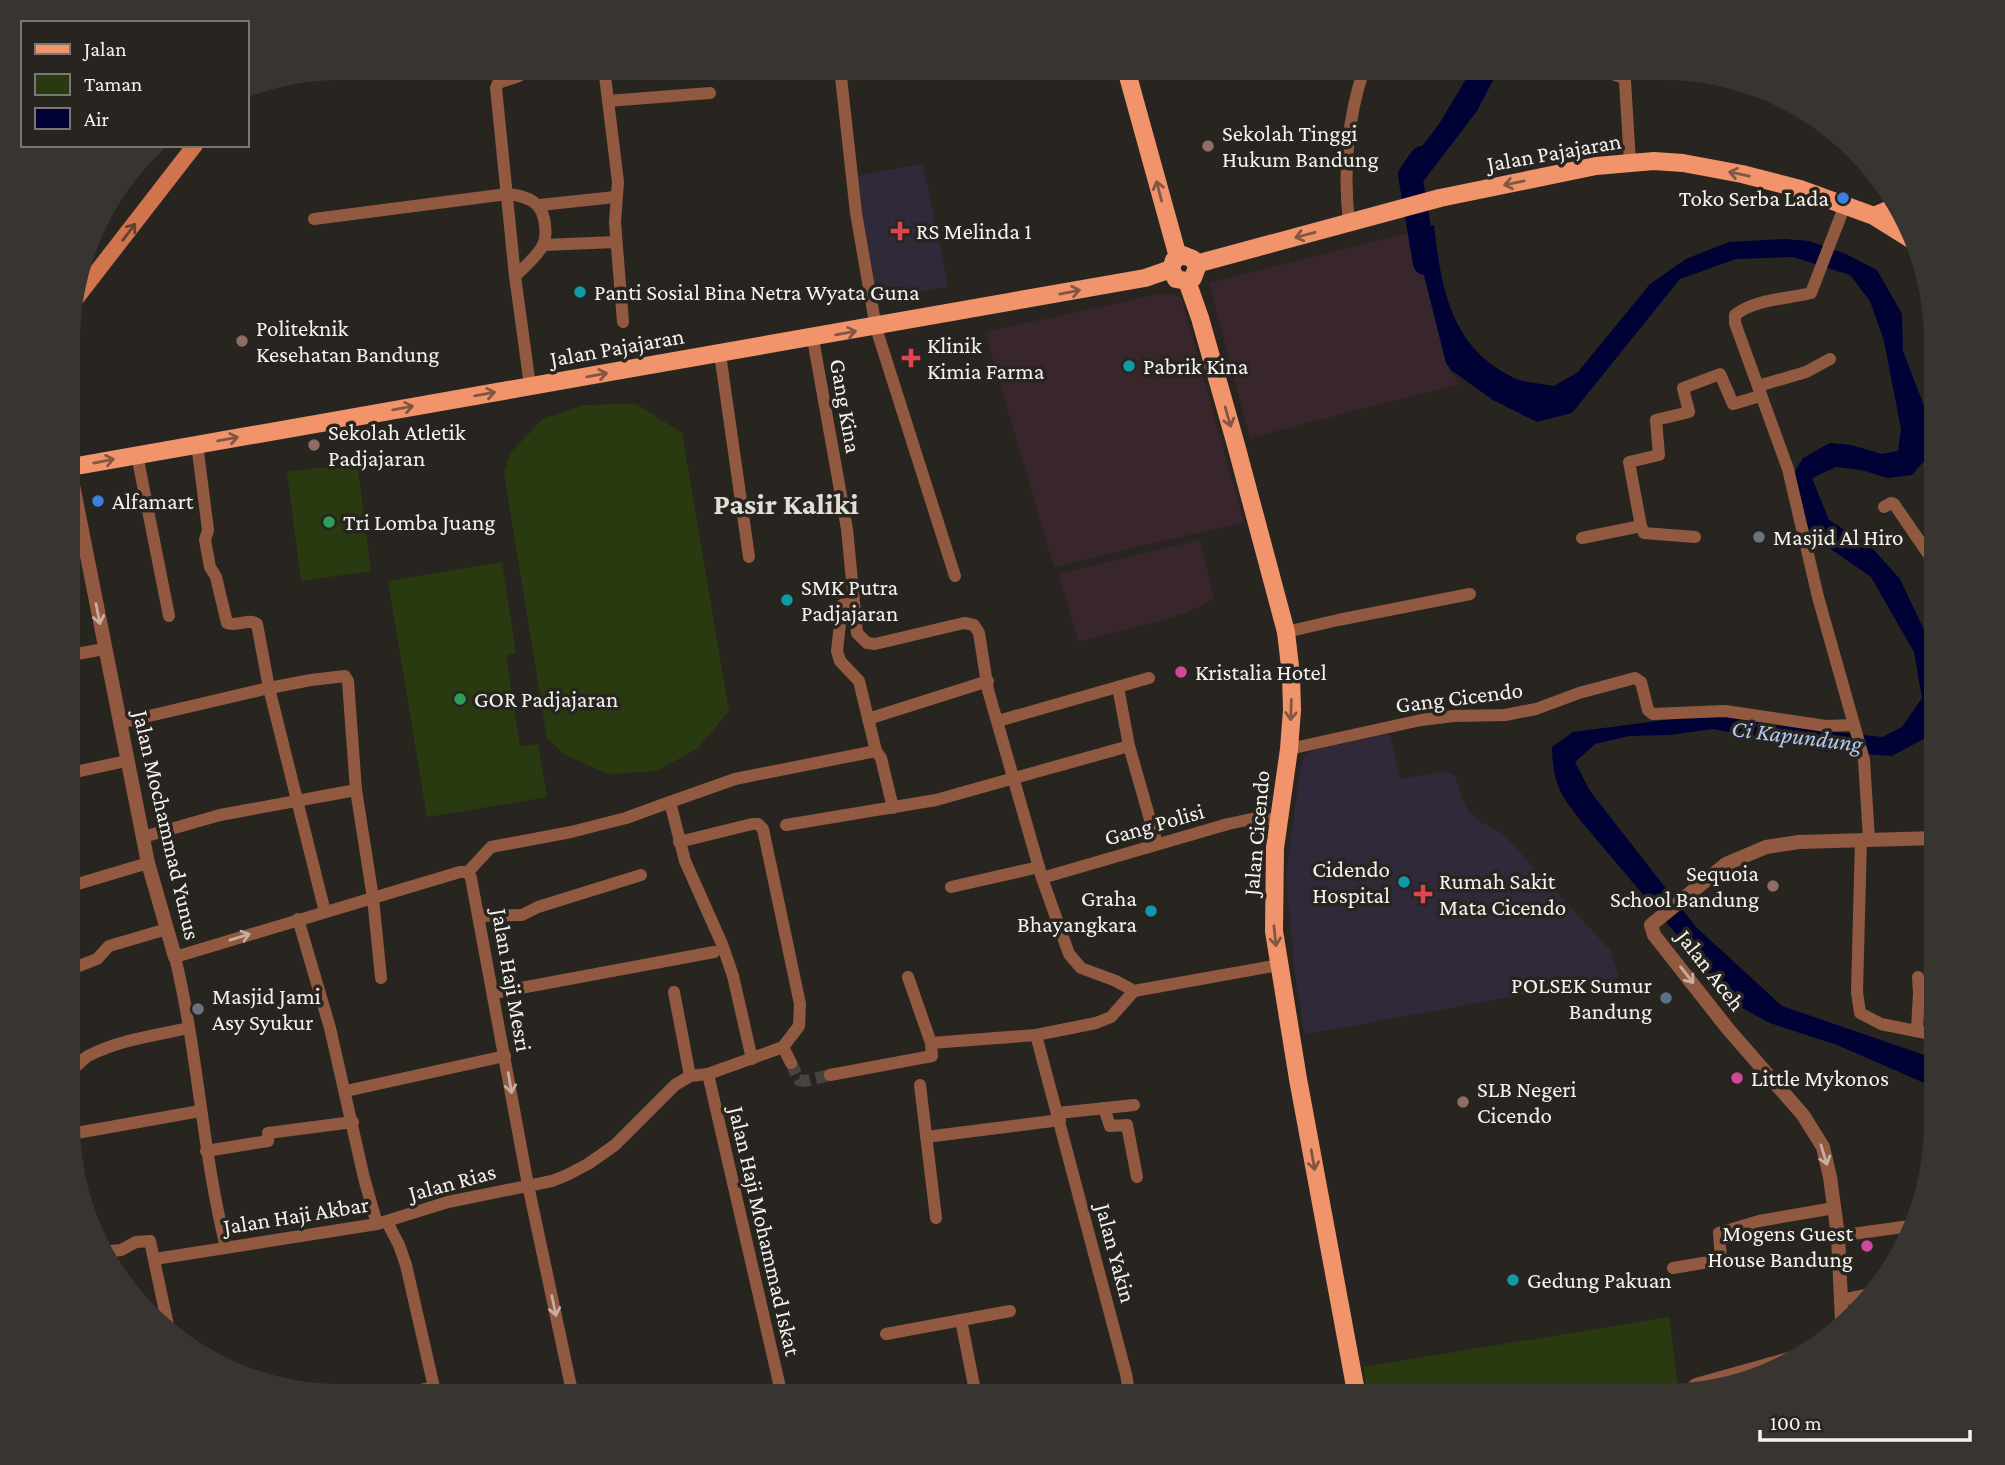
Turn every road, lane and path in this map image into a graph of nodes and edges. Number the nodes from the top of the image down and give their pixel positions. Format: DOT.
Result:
graph roads {
  1 [pos="507,80"];
  2 [pos="605,80"];
  3 [pos="841,80"];
  4 [pos="1129,80"];
  5 [pos="1361,80"];
  6 [pos="1625,80"];
  7 [pos="710,93"];
  8 [pos="608,101"];
  9 [pos="193,147"];
  10 [pos="1630,162"];
  11 [pos="507,194"];
  12 [pos="615,197"];
  13 [pos="540,205"];
  14 [pos="1844,205"];
  15 [pos="1889,209"];
  16 [pos="1874,216"];
  17 [pos="314,219"];
  18 [pos="1349,222"];
  19 [pos="1901,233"];
  20 [pos="616,242"];
  21 [pos="543,245"];
  22 [pos="1174,263"];
  23 [pos="1196,264"];
  24 [pos="515,276"];
  25 [pos="1187,281"];
  26 [pos="87,284"];
  27 [pos="623,322"];
  28 [pos="876,328"];
  29 [pos="813,338"];
  30 [pos="720,354"];
  31 [pos="1830,359"];
  32 [pos="530,386"];
  33 [pos="1759,391"];
  34 [pos="197,444"];
  35 [pos="137,455"];
  36 [pos="80,465"];
  37 [pos="1884,507"];
  38 [pos="80,522"];
  39 [pos="1641,526"];
  40 [pos="1695,537"];
  41 [pos="1582,538"];
  42 [pos="1924,548"];
  43 [pos="749,557"];
  44 [pos="955,576"];
  45 [pos="1470,594"];
  46 [pos="853,598"];
  47 [pos="169,616"];
  48 [pos="1286,632"];
  49 [pos="104,649"];
  50 [pos="80,653"];
  51 [pos="1149,678"];
  52 [pos="988,681"];
  53 [pos="1118,687"];
  54 [pos="269,688"];
  55 [pos="868,719"];
  56 [pos="998,721"];
  57 [pos="119,723"];
  58 [pos="1854,726"];
  59 [pos="1129,746"];
  60 [pos="1289,749"];
  61 [pos="876,751"];
  62 [pos="126,761"];
  63 [pos="80,771"];
  64 [pos="1015,779"];
  65 [pos="356,790"];
  66 [pos="296,800"];
  67 [pos="670,802"];
  68 [pos="893,808"];
  69 [pos="1278,821"];
  70 [pos="786,825"];
  71 [pos="142,837"];
  72 [pos="1924,838"];
  73 [pos="1865,839"];
  74 [pos="679,842"];
  75 [pos="1157,844"];
  76 [pos="148,863"];
  77 [pos="468,872"];
  78 [pos="1040,872"];
  79 [pos="641,875"];
  80 [pos="80,883"];
  81 [pos="951,887"];
  82 [pos="373,898"];
  83 [pos="325,912"];
  84 [pos="479,916"];
  85 [pos="298,919"];
  86 [pos="167,929"];
  87 [pos="714,952"];
  88 [pos="174,957"];
  89 [pos="1279,965"];
  90 [pos="80,966"];
  91 [pos="1918,976"];
  92 [pos="908,977"];
  93 [pos="381,978"];
  94 [pos="1135,991"];
  95 [pos="674,992"];
  96 [pos="494,993"];
  97 [pos="1919,993"];
  98 [pos="1924,994"];
  99 [pos="189,1028"];
  100 [pos="1917,1030"];
  101 [pos="1924,1032"];
  102 [pos="1036,1035"];
  103 [pos="930,1043"];
  104 [pos="782,1047"];
  105 [pos="505,1056"];
  106 [pos="752,1059"];
  107 [pos="80,1063"];
  108 [pos="791,1063"];
  109 [pos="708,1074"];
  110 [pos="830,1075"];
  111 [pos="690,1076"];
  112 [pos="920,1085"];
  113 [pos="346,1091"];
  114 [pos="1134,1105"];
  115 [pos="1104,1108"];
  116 [pos="200,1111"];
  117 [pos="1059,1117"];
  118 [pos="353,1122"];
  119 [pos="80,1132"];
  120 [pos="926,1137"];
  121 [pos="206,1151"];
  122 [pos="1137,1177"];
  123 [pos="528,1185"];
  124 [pos="1834,1208"];
  125 [pos="936,1219"];
  126 [pos="382,1223"];
  127 [pos="1904,1227"];
  128 [pos="1838,1236"];
  129 [pos="226,1247"];
  130 [pos="113,1251"];
  131 [pos="155,1259"];
  132 [pos="1673,1268"];
  133 [pos="1860,1296"];
  134 [pos="1841,1300"];
  135 [pos="1010,1311"];
  136 [pos="1842,1314"];
  137 [pos="166,1317"];
  138 [pos="961,1320"];
  139 [pos="887,1334"];
  140 [pos="1753,1369"];
  141 [pos="1723,1378"];
  142 [pos="433,1384"];
  143 [pos="570,1384"];
  144 [pos="779,1384"];
  145 [pos="974,1384"];
  146 [pos="1128,1384"];
  147 [pos="1355,1384"];
  1 -- 11 [label="street"];
  2 -- 8 [label="street"];
  3 -- 28 [label="street"];
  22 -- 4 [label="main road, one-way"];
  5 -- 18 [label="street"];
  6 -- 10 [label="street"];
  7 -- 8 [label="street"];
  8 -- 12 [label="street"];
  26 -- 9 [label="main road, one-way"];
  14 -- 10 [label="main road, Jalan Pajajaran, one-way"];
  10 -- 18 [label="main road, Jalan Pajajaran, one-way"];
  11 -- 13 [label="street"];
  11 -- 17 [label="street"];
  11 -- 24 [label="street"];
  12 -- 13 [label="street"];
  12 -- 20 [label="street"];
  13 -- 21 [label="street"];
  14 -- 16 [label="main road, Jalan Pajajaran"];
  14 -- 33 [label="street"];
  15 -- 16 [label="main road"];
  16 -- 19 [label="main road, Jalan Pajajaran"];
  18 -- 23 [label="main road, Jalan Pajajaran, one-way"];
  20 -- 21 [label="street"];
  20 -- 27 [label="street"];
  21 -- 24 [label="street"];
  22 -- 23 [label="main road"];
  22 -- 25 [label="main road"];
  28 -- 22 [label="main road, Jalan Pajajaran, one-way"];
  23 -- 25 [label="main road"];
  24 -- 32 [label="street"];
  25 -- 48 [label="main road, Jalan Cicendo, one-way"];
  29 -- 28 [label="main road, Jalan Pajajaran, one-way"];
  28 -- 44 [label="street"];
  29 -- 30 [label="main road, Jalan Pajajaran"];
  29 -- 46 [label="street, Gang Kina"];
  32 -- 30 [label="main road, Jalan Pajajaran, one-way"];
  30 -- 43 [label="street"];
  31 -- 33 [label="street"];
  34 -- 32 [label="main road, Jalan Pajajaran, one-way"];
  33 -- 39 [label="street"];
  33 -- 58 [label="street"];
  34 -- 35 [label="main road, Jalan Pajajaran"];
  34 -- 54 [label="street"];
  36 -- 35 [label="main road, Jalan Pajajaran, one-way"];
  35 -- 47 [label="street"];
  37 -- 42 [label="street"];
  38 -- 49 [label="street, Jalan Mochammad Yunus, one-way"];
  39 -- 40 [label="street"];
  39 -- 41 [label="street"];
  45 -- 48 [label="street"];
  46 -- 52 [label="street, Gang Kina"];
  46 -- 55 [label="street"];
  48 -- 60 [label="main road, Jalan Cicendo, one-way"];
  49 -- 50 [label="street"];
  49 -- 57 [label="street, Jalan Mochammad Yunus"];
  51 -- 53 [label="street"];
  52 -- 55 [label="street"];
  52 -- 56 [label="street"];
  53 -- 56 [label="street"];
  53 -- 59 [label="street"];
  54 -- 57 [label="street"];
  54 -- 65 [label="street"];
  54 -- 66 [label="street"];
  55 -- 61 [label="street"];
  56 -- 64 [label="street"];
  57 -- 62 [label="street, Jalan Mochammad Yunus"];
  58 -- 60 [label="street, Gang Cicendo"];
  58 -- 73 [label="street"];
  59 -- 64 [label="street"];
  59 -- 75 [label="street"];
  60 -- 69 [label="main road, Jalan Cicendo"];
  61 -- 67 [label="street"];
  61 -- 68 [label="street"];
  62 -- 63 [label="street"];
  62 -- 71 [label="street, Jalan Mochammad Yunus"];
  64 -- 68 [label="street"];
  64 -- 78 [label="street"];
  65 -- 66 [label="street"];
  65 -- 82 [label="street"];
  66 -- 71 [label="street"];
  66 -- 83 [label="street"];
  67 -- 74 [label="street"];
  67 -- 77 [label="street"];
  68 -- 70 [label="street"];
  69 -- 75 [label="street, Gang Polisi"];
  69 -- 89 [label="main road, Jalan Cicendo, one-way"];
  71 -- 76 [label="street, Jalan Mochammad Yunus"];
  72 -- 73 [label="street, Jalan Aceh"];
  73 -- 100 [label="street"];
  73 -- 124 [label="street, Jalan Aceh, one-way"];
  74 -- 104 [label="street"];
  74 -- 106 [label="street"];
  75 -- 78 [label="street, Gang Polisi"];
  76 -- 80 [label="street"];
  76 -- 86 [label="street, Jalan Mochammad Yunus"];
  77 -- 82 [label="street"];
  77 -- 84 [label="street, Jalan Haji Mesri"];
  78 -- 81 [label="street, Gang Polisi"];
  78 -- 94 [label="street"];
  79 -- 84 [label="street"];
  82 -- 83 [label="street"];
  82 -- 93 [label="street"];
  83 -- 85 [label="street"];
  84 -- 96 [label="street, Jalan Haji Mesri"];
  88 -- 85 [label="street, one-way"];
  85 -- 113 [label="street"];
  86 -- 88 [label="street, Jalan Mochammad Yunus"];
  86 -- 90 [label="street"];
  87 -- 96 [label="street"];
  88 -- 99 [label="street, Jalan Mochammad Yunus"];
  89 -- 94 [label="street"];
  89 -- 147 [label="main road, Jalan Cicendo, one-way"];
  91 -- 97 [label="street"];
  92 -- 103 [label="street"];
  94 -- 102 [label="street"];
  95 -- 111 [label="street"];
  96 -- 105 [label="street, Jalan Haji Mesri"];
  97 -- 98 [label="street"];
  97 -- 100 [label="street"];
  99 -- 107 [label="street"];
  99 -- 116 [label="street, Jalan Mochammad Yunus"];
  100 -- 101 [label="street"];
  102 -- 103 [label="street"];
  102 -- 117 [label="street, Jalan Yakin"];
  103 -- 110 [label="street"];
  104 -- 106 [label="street"];
  104 -- 108 [label="street"];
  105 -- 113 [label="street"];
  105 -- 123 [label="street, Jalan Haji Mesri, one-way"];
  106 -- 109 [label="street"];
  109 -- 111 [label="street"];
  109 -- 144 [label="street, Jalan Haji Mohammad Iskat"];
  111 -- 123 [label="street, Jalan Rias"];
  112 -- 120 [label="street"];
  113 -- 118 [label="street"];
  114 -- 115 [label="street"];
  115 -- 117 [label="street"];
  115 -- 122 [label="street"];
  116 -- 119 [label="street"];
  116 -- 121 [label="street, Jalan Mochammad Yunus"];
  117 -- 120 [label="street"];
  117 -- 146 [label="street, Jalan Yakin"];
  118 -- 121 [label="street"];
  118 -- 126 [label="street"];
  120 -- 125 [label="street"];
  121 -- 129 [label="street, Jalan Mochammad Yunus"];
  123 -- 126 [label="street, Jalan Rias"];
  123 -- 143 [label="street, Jalan Haji Mesri, one-way"];
  124 -- 128 [label="street, Jalan Aceh"];
  124 -- 132 [label="street"];
  126 -- 129 [label="street, Jalan Haji Akbar"];
  126 -- 142 [label="street, Jalan Haji Akbar"];
  127 -- 128 [label="street"];
  128 -- 134 [label="street, Jalan Aceh"];
  129 -- 131 [label="street, Jalan Haji Akbar"];
  130 -- 131 [label="street"];
  131 -- 137 [label="street"];
  133 -- 134 [label="street"];
  134 -- 136 [label="street, Jalan Aceh"];
  135 -- 138 [label="street"];
  138 -- 139 [label="street"];
  138 -- 145 [label="street"];
  140 -- 141 [label="street"];
}
